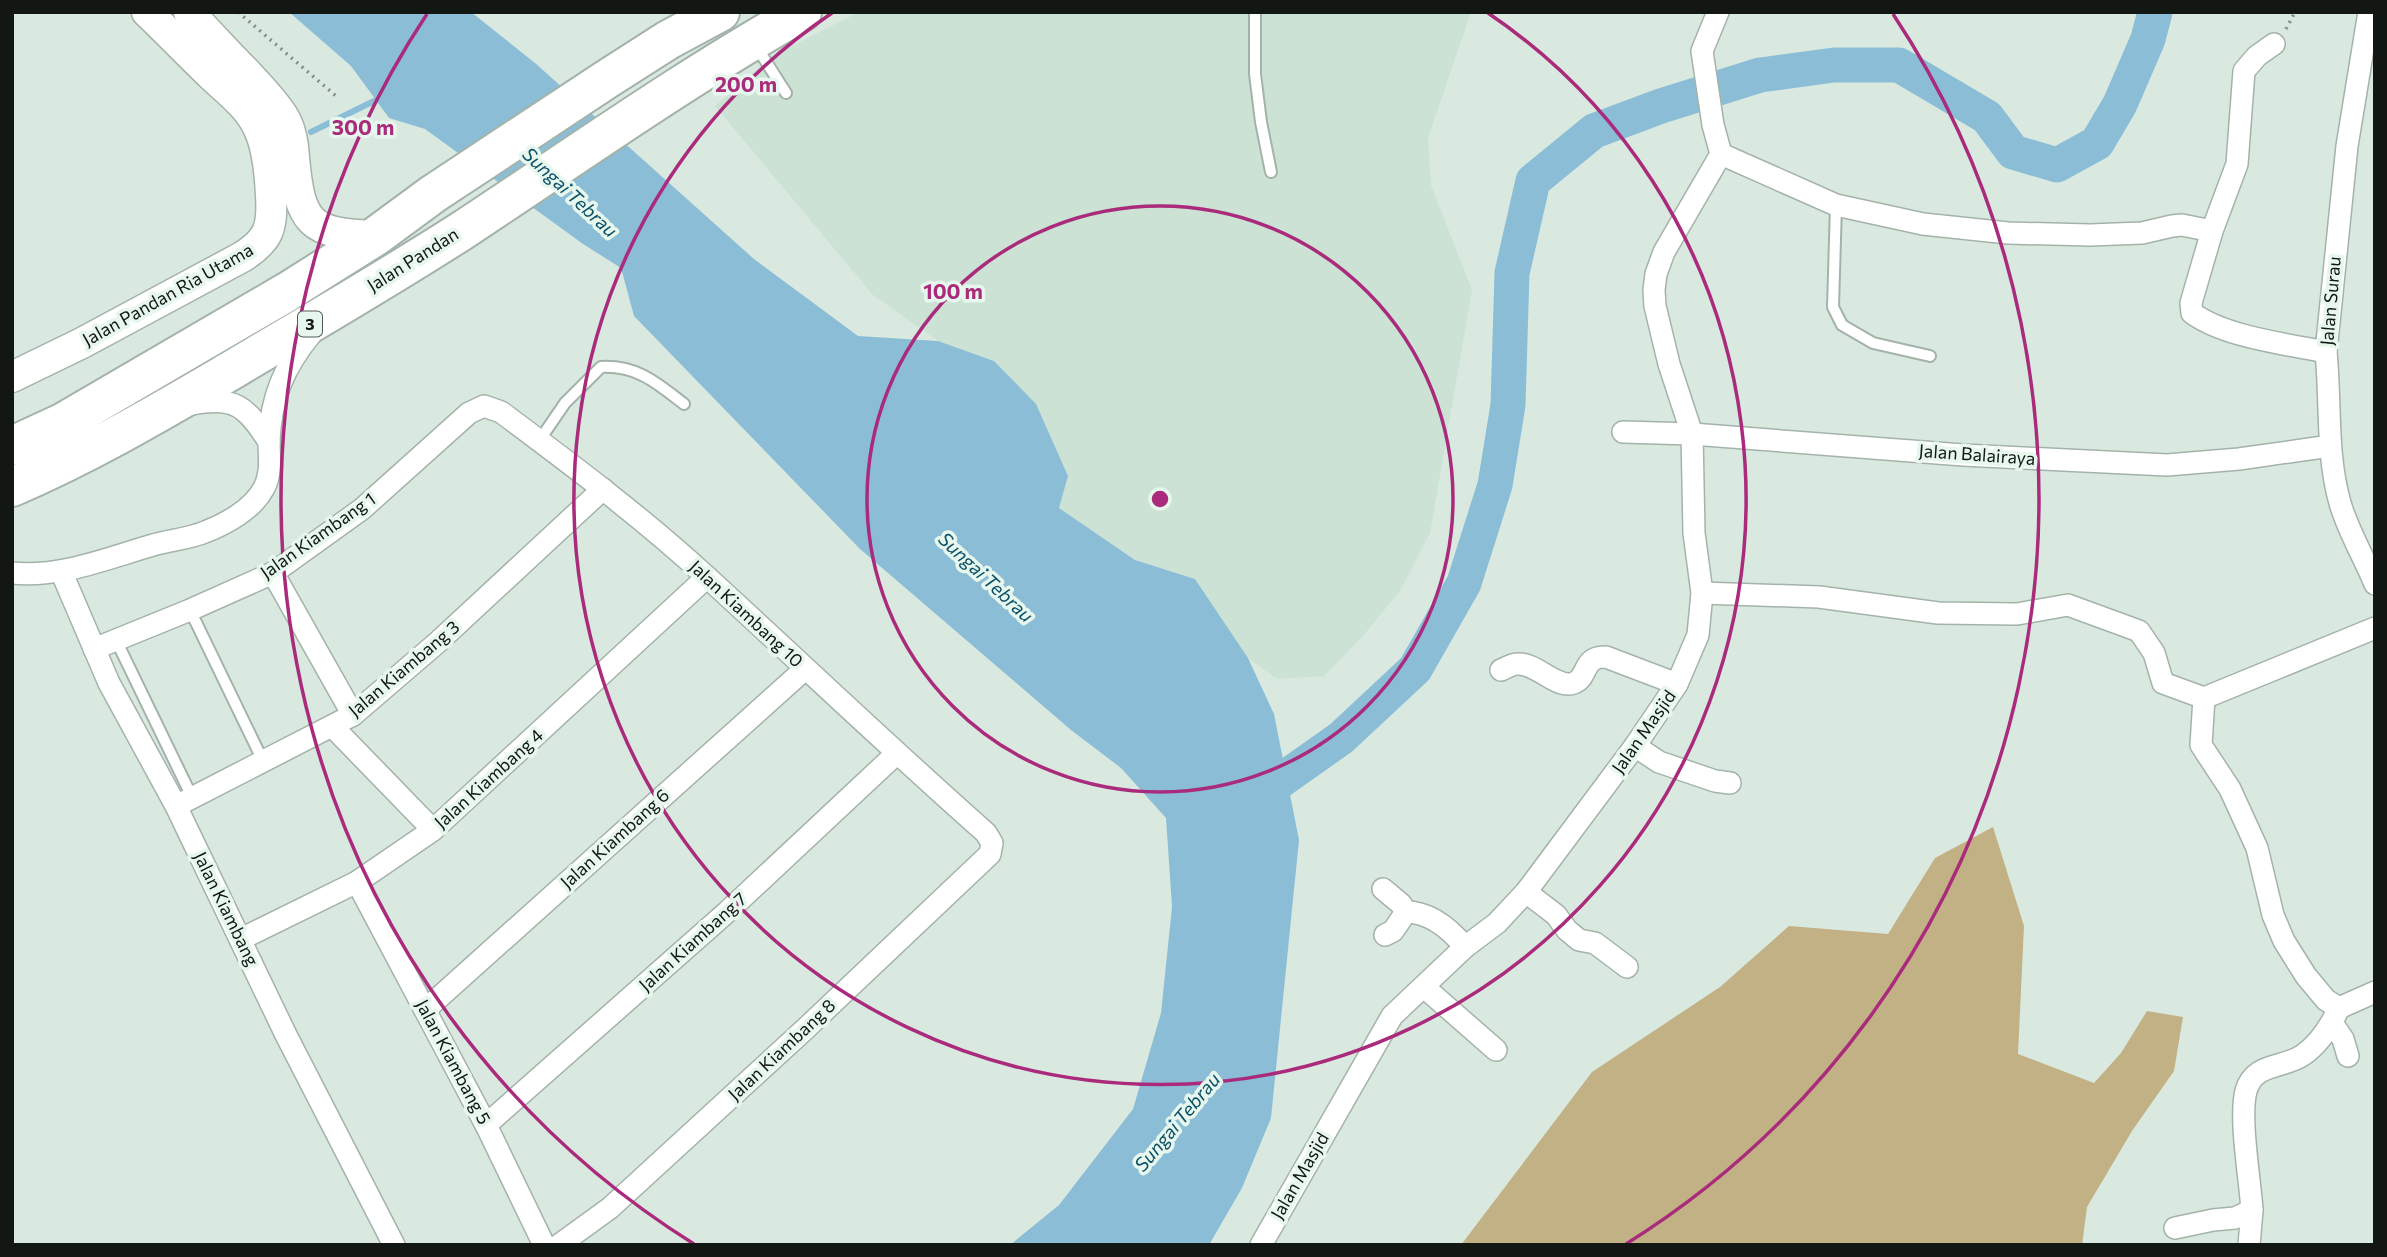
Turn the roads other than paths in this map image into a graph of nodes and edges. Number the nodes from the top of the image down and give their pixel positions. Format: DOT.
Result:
graph roads {
  1 [pos="147,12"];
  2 [pos="720,12"];
  3 [pos="802,12"];
  4 [pos="1255,12"];
  5 [pos="1718,12"];
  6 [pos="2369,12"];
  7 [pos="194,32"];
  8 [pos="752,41"];
  9 [pos="2274,44"];
  10 [pos="786,93"];
  11 [pos="1721,154"];
  12 [pos="1271,172"];
  13 [pos="284,185"];
  14 [pos="1836,205"];
  15 [pos="2212,231"];
  16 [pos="376,236"];
  17 [pos="328,313"];
  18 [pos="2326,352"];
  19 [pos="1930,356"];
  20 [pos="12,377"];
  21 [pos="684,404"];
  22 [pos="484,406"];
  23 [pos="158,413"];
  24 [pos="1623,432"];
  25 [pos="1692,434"];
  26 [pos="539,441"];
  27 [pos="269,442"];
  28 [pos="12,446"];
  29 [pos="2330,446"];
  30 [pos="60,467"];
  31 [pos="12,487"];
  32 [pos="603,489"];
  33 [pos="12,495"];
  34 [pos="61,570"];
  35 [pos="2372,571"];
  36 [pos="12,573"];
  37 [pos="273,573"];
  38 [pos="707,577"];
  39 [pos="1702,593"];
  40 [pos="190,610"];
  41 [pos="2375,628"];
  42 [pos="116,640"];
  43 [pos="94,649"];
  44 [pos="805,669"];
  45 [pos="1501,670"];
  46 [pos="1677,684"];
  47 [pos="2204,698"];
  48 [pos="353,715"];
  49 [pos="332,726"];
  50 [pos="1635,746"];
  51 [pos="896,754"];
  52 [pos="264,761"];
  53 [pos="1730,783"];
  54 [pos="184,802"];
  55 [pos="433,830"];
  56 [pos="992,843"];
  57 [pos="357,881"];
  58 [pos="1383,889"];
  59 [pos="1526,892"];
  60 [pos="1406,912"];
  61 [pos="1385,935"];
  62 [pos="241,939"];
  63 [pos="1465,947"];
  64 [pos="1627,967"];
  65 [pos="1424,987"];
  66 [pos="2375,992"];
  67 [pos="425,1010"];
  68 [pos="2336,1016"];
  69 [pos="1496,1050"];
  70 [pos="2348,1056"];
  71 [pos="486,1125"];
  72 [pos="2252,1210"];
  73 [pos="2175,1228"];
  74 [pos="394,1245"];
  75 [pos="544,1245"];
  76 [pos="559,1245"];
  77 [pos="1261,1245"];
  78 [pos="2249,1245"];
  1 -- 7 [label="street, Jalan Pandan Ria Utama"];
  2 -- 16 [label="highway, 3"];
  3 -- 8 [label="highway, Jalan Pandan / 3"];
  4 -- 12 [label="lane"];
  5 -- 11 [label="street"];
  6 -- 18 [label="street, Jalan Surau"];
  7 -- 13 [label="street, Jalan Pandan Ria Utama"];
  8 -- 10 [label="lane"];
  8 -- 17 [label="highway, Jalan Pandan / 3"];
  9 -- 15 [label="street"];
  11 -- 14 [label="street"];
  11 -- 25 [label="street, Jalan Masjid"];
  13 -- 16 [label="street, Jalan Pandan Ria Utama"];
  13 -- 20 [label="street, Jalan Pandan Ria Utama"];
  14 -- 15 [label="street"];
  14 -- 19 [label="lane"];
  15 -- 18 [label="street"];
  16 -- 28 [label="highway, 3"];
  17 -- 23 [label="highway, Jalan Pandan / 3"];
  17 -- 27 [label="street"];
  18 -- 29 [label="street, Jalan Surau"];
  21 -- 26 [label="lane"];
  22 -- 26 [label="street, Jalan Kiambang 10"];
  22 -- 37 [label="street, Jalan Kiambang 1"];
  23 -- 27 [label="street"];
  23 -- 30 [label="highway, Jalan Pandan / 3"];
  24 -- 25 [label="street, Jalan Balairaya"];
  25 -- 29 [label="street, Jalan Balairaya"];
  25 -- 39 [label="street, Jalan Masjid"];
  26 -- 32 [label="street, Jalan Kiambang 10"];
  27 -- 34 [label="street"];
  29 -- 35 [label="street, Jalan Surau"];
  30 -- 31 [label="highway, Jalan Pandan / 3"];
  30 -- 33 [label="highway"];
  32 -- 38 [label="street, Jalan Kiambang 10"];
  32 -- 48 [label="street, Jalan Kiambang 3"];
  34 -- 36 [label="street"];
  34 -- 43 [label="street, Jalan Kiambang"];
  37 -- 40 [label="street, Jalan Kiambang 1"];
  37 -- 48 [label="street"];
  38 -- 44 [label="street, Jalan Kiambang 10"];
  38 -- 55 [label="street, Jalan Kiambang 4"];
  39 -- 46 [label="street, Jalan Masjid"];
  39 -- 47 [label="street"];
  40 -- 42 [label="street, Jalan Kiambang 1"];
  40 -- 52 [label="lane"];
  41 -- 47 [label="street"];
  42 -- 43 [label="street, Jalan Kiambang 1"];
  42 -- 54 [label="lane"];
  43 -- 54 [label="street, Jalan Kiambang"];
  44 -- 51 [label="street, Jalan Kiambang 10"];
  44 -- 67 [label="street, Jalan Kiambang 6"];
  45 -- 46 [label="street"];
  46 -- 50 [label="street, Jalan Masjid"];
  47 -- 68 [label="street"];
  48 -- 49 [label="street, Jalan Kiambang 3"];
  49 -- 52 [label="street, Jalan Kiambang 3"];
  49 -- 55 [label="street"];
  50 -- 53 [label="street"];
  50 -- 59 [label="street, Jalan Masjid"];
  51 -- 56 [label="street, Jalan Kiambang 10"];
  51 -- 71 [label="street, Jalan Kiambang 7"];
  52 -- 54 [label="street, Jalan Kiambang 3"];
  54 -- 62 [label="street, Jalan Kiambang"];
  55 -- 57 [label="street, Jalan Kiambang 4"];
  56 -- 76 [label="street, Jalan Kiambang 8"];
  57 -- 62 [label="street, Jalan Kiambang 4"];
  57 -- 67 [label="street, Jalan Kiambang 5"];
  58 -- 60 [label="street"];
  59 -- 63 [label="street, Jalan Masjid"];
  59 -- 64 [label="street"];
  60 -- 61 [label="street"];
  60 -- 63 [label="street"];
  62 -- 74 [label="street, Jalan Kiambang"];
  63 -- 65 [label="street, Jalan Masjid"];
  65 -- 69 [label="street"];
  65 -- 77 [label="street, Jalan Masjid"];
  66 -- 68 [label="street"];
  67 -- 71 [label="street, Jalan Kiambang 5"];
  68 -- 70 [label="street"];
  68 -- 72 [label="street"];
  71 -- 75 [label="street, Jalan Kiambang 5"];
  72 -- 73 [label="street"];
  72 -- 78 [label="street"];
}
